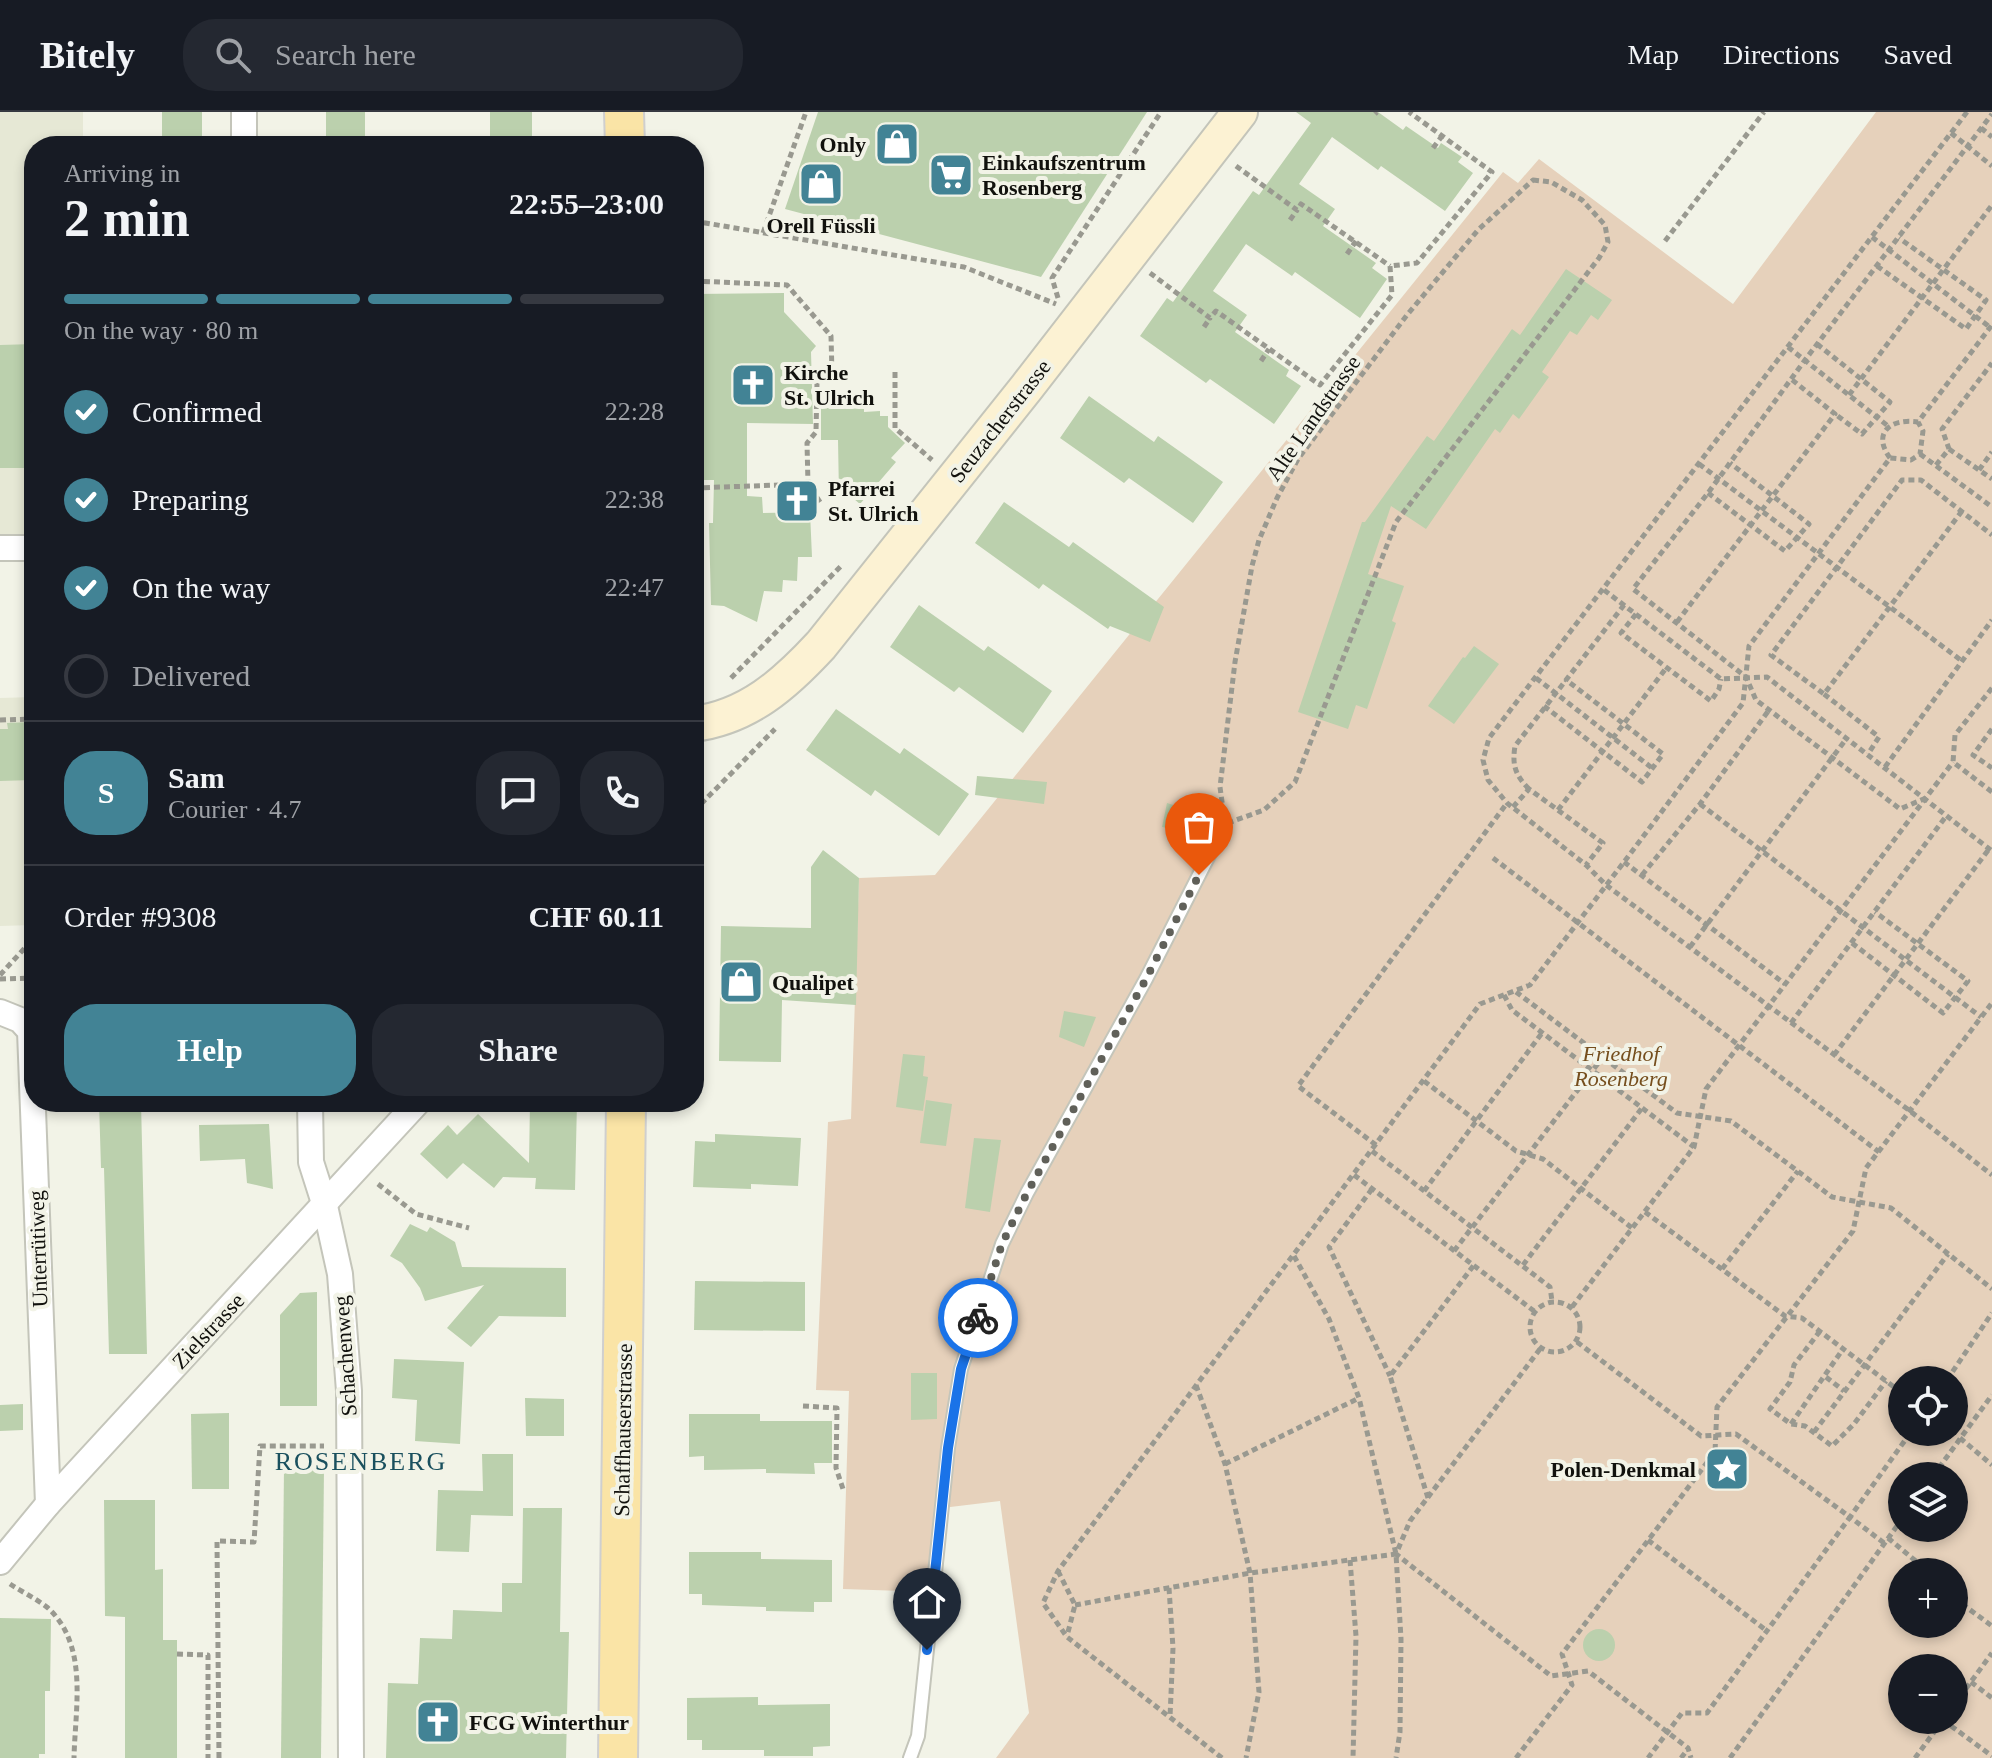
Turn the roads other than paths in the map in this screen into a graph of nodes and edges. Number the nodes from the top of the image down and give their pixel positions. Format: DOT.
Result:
graph roads {
  1 [pos="244,112"];
  2 [pos="624,112"];
  3 [pos="1240,112"];
  4 [pos="244,136"];
  5 [pos="625,136"];
  6 [pos="0,548"];
  7 [pos="24,548"];
  8 [pos="704,722"];
  9 [pos="1225,824"];
  10 [pos="0,1012"];
  11 [pos="24,1024"];
  12 [pos="33,1112"];
  13 [pos="310,1112"];
  14 [pos="409,1112"];
  15 [pos="626,1112"];
  16 [pos="325,1206"];
  17 [pos="48,1504"];
  18 [pos="3,1572"];
  19 [pos="351,1758"];
  20 [pos="618,1758"];
  21 [pos="910,1758"];
  1 -- 4 [label="street"];
  2 -- 5 [label="main road"];
  3 -- 8 [label="main road, Seuzacherstrasse"];
  6 -- 7 [label="street"];
  9 -- 21 [label="lane"];
  10 -- 11 [label="street, Unterrütiweg"];
  12 -- 17 [label="street, Unterrütiweg"];
  13 -- 16 [label="street, Schachenweg"];
  14 -- 16 [label="street, Zielstrasse"];
  15 -- 20 [label="main road, Schaffhauserstrasse"];
  16 -- 17 [label="street, Zielstrasse"];
  16 -- 19 [label="street, Schachenweg"];
  17 -- 18 [label="street, Zielstrasse"];
}
